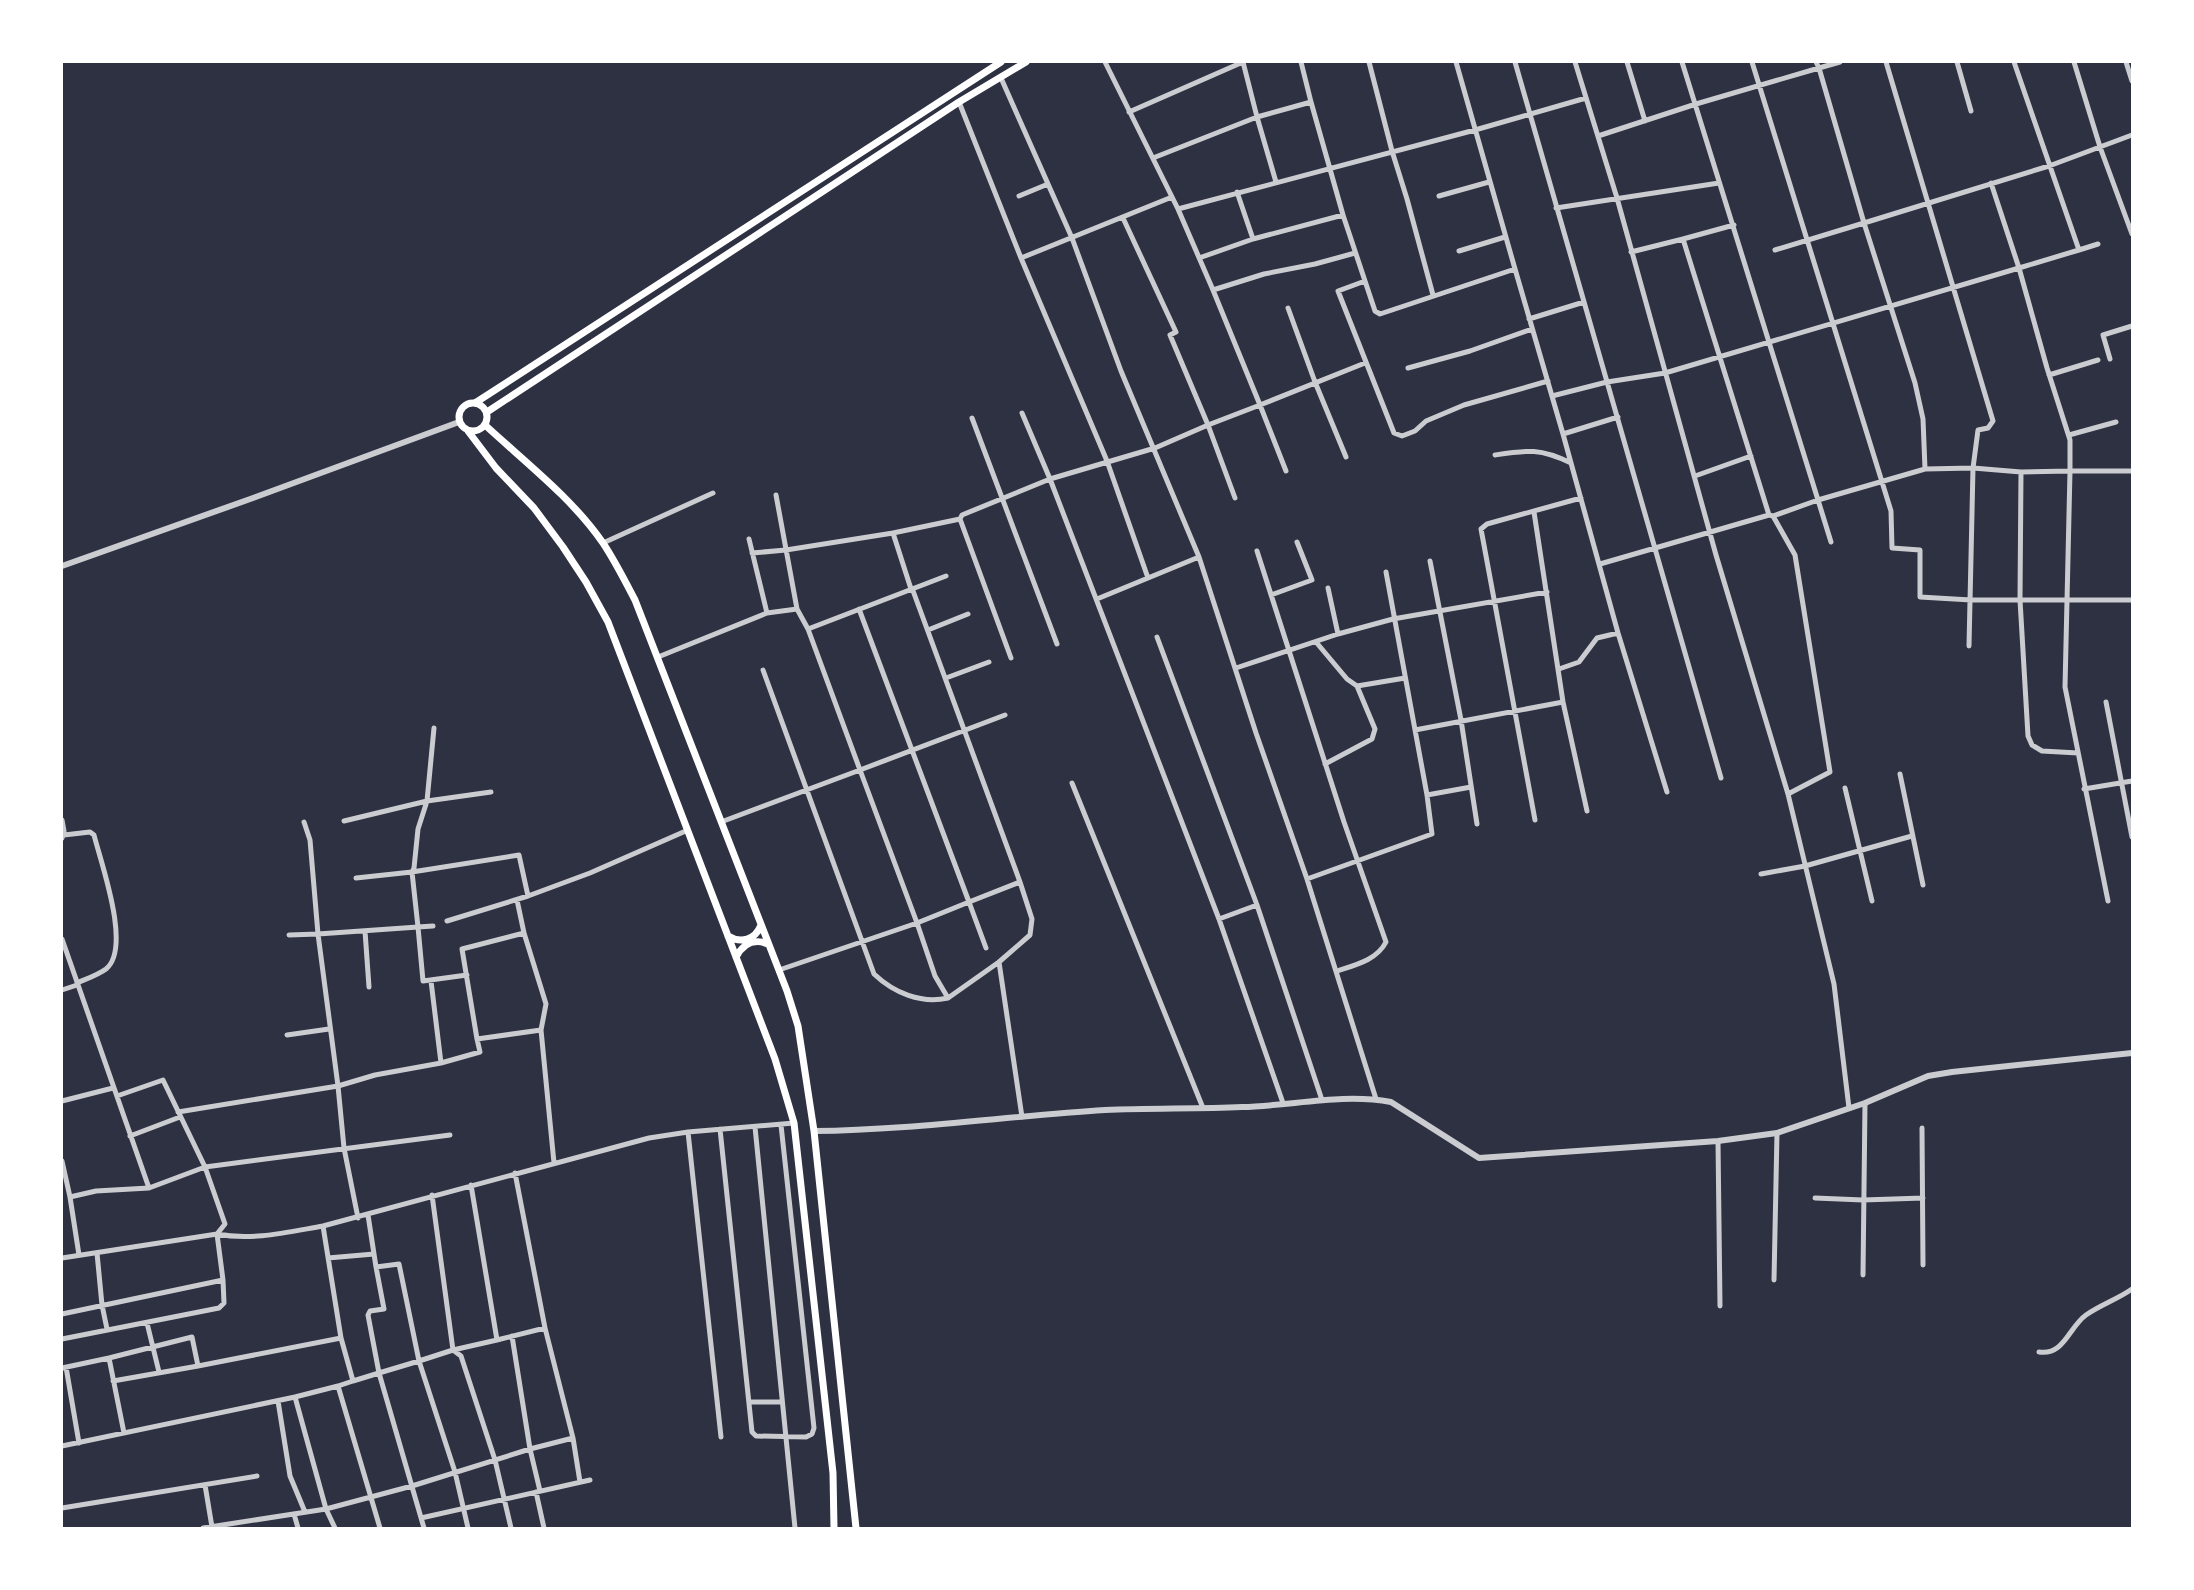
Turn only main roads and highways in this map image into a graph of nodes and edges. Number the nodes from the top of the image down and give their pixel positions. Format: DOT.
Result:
graph roads {
  1 [pos="1001,62"];
  2 [pos="1026,62"];
  3 [pos="917,114"];
  4 [pos="926,125"];
  5 [pos="475,403"];
  6 [pos="487,412"];
  7 [pos="485,425"];
  8 [pos="468,430"];
  9 [pos="761,925"];
  10 [pos="728,936"];
  11 [pos="768,944"];
  12 [pos="736,957"];
  13 [pos="834,1528"];
  14 [pos="856,1528"];
  1 -- 3 [label="main road"];
  2 -- 4 [label="main road"];
  3 -- 4 [label="main road"];
  3 -- 5 [label="main road"];
  4 -- 6 [label="main road"];
  5 -- 6 [label="main road"];
  5 -- 8 [label="main road"];
  6 -- 7 [label="main road"];
  7 -- 8 [label="main road"];
  7 -- 9 [label="main road"];
  8 -- 10 [label="main road"];
  9 -- 10 [label="main road"];
  9 -- 11 [label="main road"];
  10 -- 12 [label="main road"];
  11 -- 12 [label="main road"];
  11 -- 14 [label="main road"];
  12 -- 13 [label="main road"];
}
